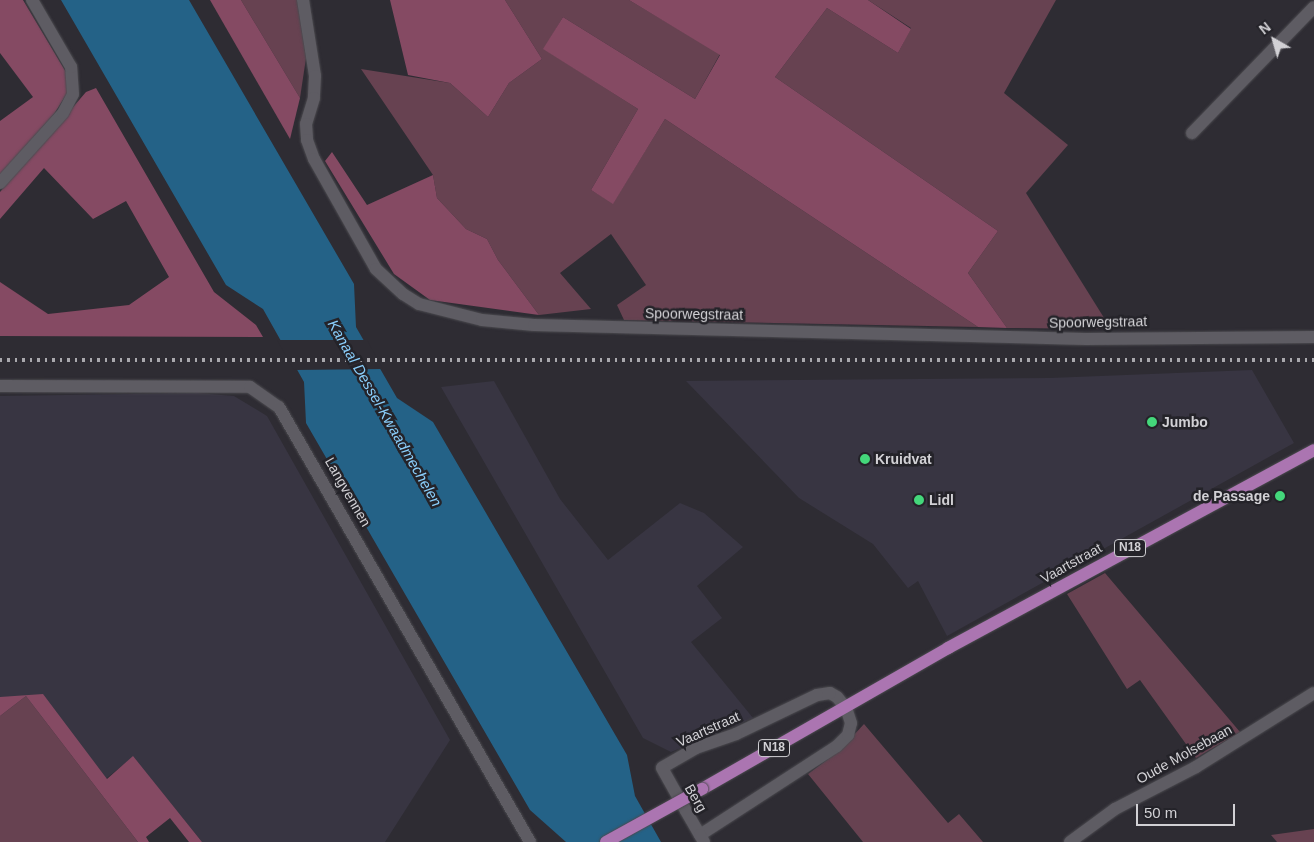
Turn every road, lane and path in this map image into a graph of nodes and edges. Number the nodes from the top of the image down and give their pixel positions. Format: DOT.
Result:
graph roads {
  1 [pos="32,0"];
  2 [pos="303,0"];
  3 [pos="1314,7"];
  4 [pos="1192,133"];
  5 [pos="0,183"];
  6 [pos="1314,337"];
  7 [pos="0,386"];
  8 [pos="1314,450"];
  9 [pos="1314,693"];
  10 [pos="846,708"];
  11 [pos="662,768"];
  12 [pos="702,838"];
  13 [pos="528,841"];
  14 [pos="606,842"];
  15 [pos="1070,842"];
  1 -- 5 [label="street"];
  2 -- 6 [label="street, Spoorwegstraat"];
  3 -- 4 [label="street"];
  7 -- 13 [label="street, Langvennen"];
  8 -- 10 [label="main road, Vaartstraat / N18"];
  9 -- 15 [label="street, Oude Molsebaan"];
  10 -- 11 [label="street, Vaartstraat"];
  10 -- 12 [label="street"];
  10 -- 14 [label="main road, Vaartstraat / N18, bridge"];
  11 -- 12 [label="street, Berg"];
}
